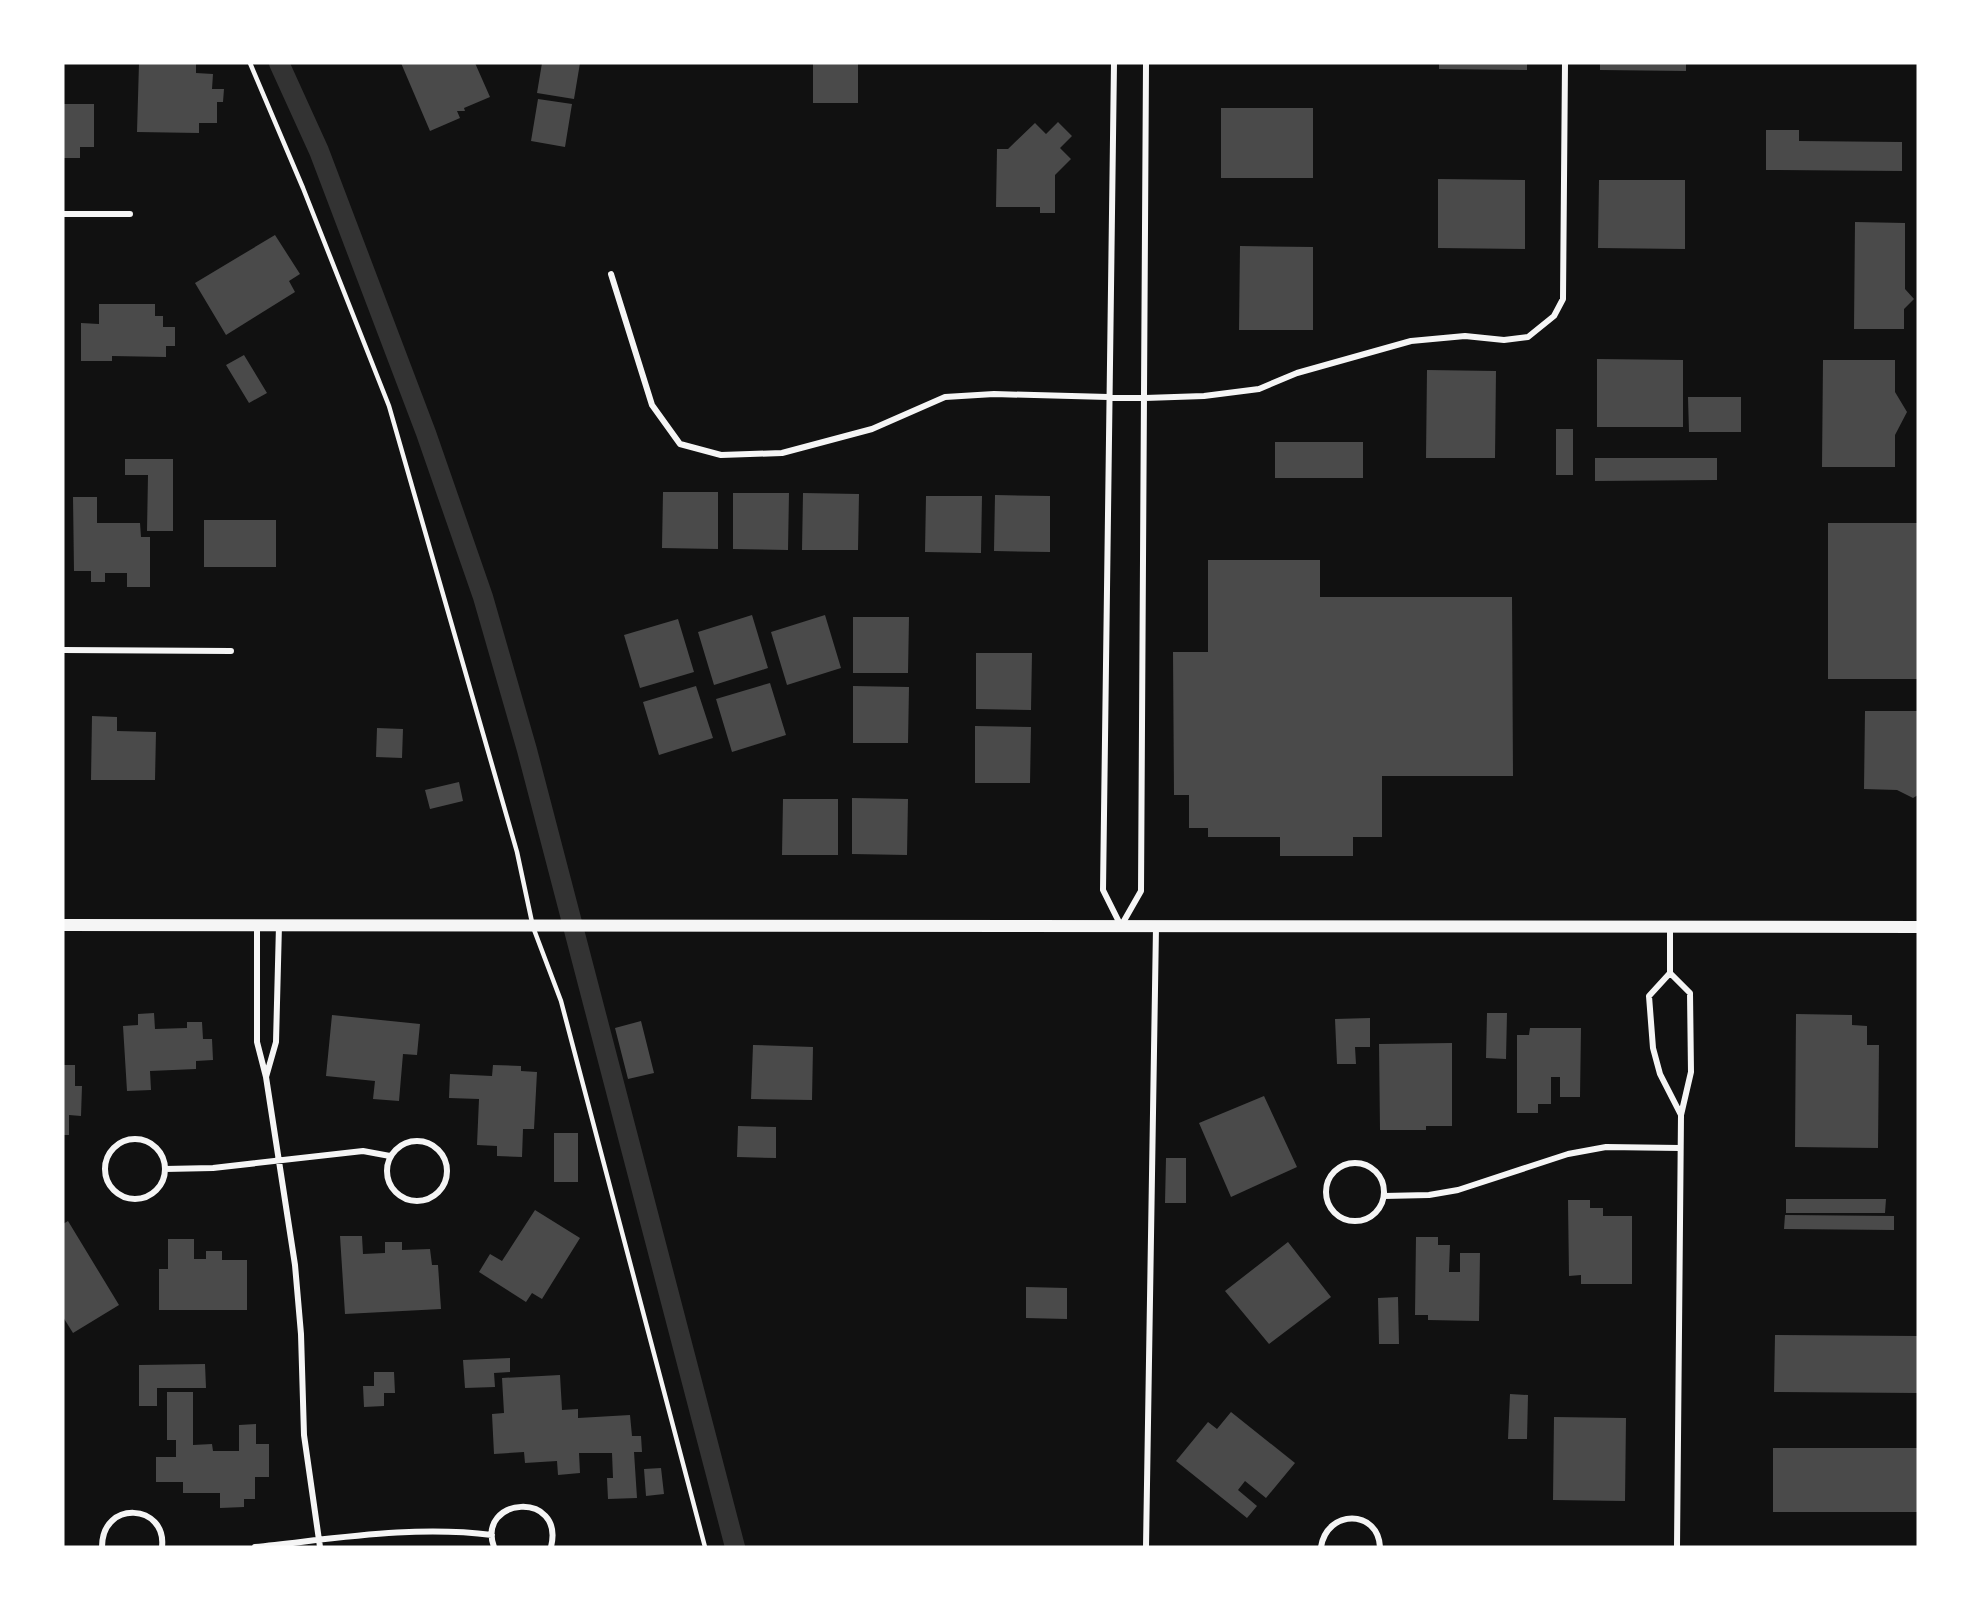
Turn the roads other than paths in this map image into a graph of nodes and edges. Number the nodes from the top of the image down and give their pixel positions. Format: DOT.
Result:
graph roads {
  1 [pos="250,63"];
  2 [pos="1114,63"];
  3 [pos="1146,63"];
  4 [pos="1565,63"];
  5 [pos="63,214"];
  6 [pos="130,214"];
  7 [pos="611,274"];
  8 [pos="1110,397"];
  9 [pos="1145,398"];
  10 [pos="63,650"];
  11 [pos="231,651"];
  12 [pos="63,925"];
  13 [pos="257,925"];
  14 [pos="279,925"];
  15 [pos="1121,926"];
  16 [pos="1156,926"];
  17 [pos="538,927"];
  18 [pos="1671,927"];
  19 [pos="1918,927"];
  20 [pos="1670,973"];
  21 [pos="266,1077"];
  22 [pos="1681,1115"];
  23 [pos="1680,1148"];
  24 [pos="390,1156"];
  25 [pos="279,1160"];
  26 [pos="165,1169"];
  27 [pos="1384,1196"];
  28 [pos="492,1535"];
  29 [pos="319,1539"];
  30 [pos="102,1547"];
  31 [pos="163,1547"];
  32 [pos="255,1547"];
  33 [pos="320,1547"];
  34 [pos="494,1547"];
  35 [pos="551,1547"];
  36 [pos="705,1547"];
  37 [pos="1146,1547"];
  38 [pos="1322,1547"];
  39 [pos="1380,1547"];
  40 [pos="1677,1547"];
  1 -- 17 [label="lane"];
  2 -- 8 [label="street"];
  3 -- 9 [label="street"];
  4 -- 9 [label="street"];
  5 -- 6 [label="street"];
  7 -- 8 [label="street"];
  8 -- 9 [label="street"];
  8 -- 15 [label="street"];
  9 -- 15 [label="street"];
  10 -- 11 [label="street"];
  12 -- 13 [label="main road"];
  13 -- 14 [label="main road"];
  13 -- 21 [label="street"];
  14 -- 17 [label="main road"];
  14 -- 21 [label="street"];
  15 -- 16 [label="main road"];
  15 -- 17 [label="main road"];
  16 -- 18 [label="main road"];
  16 -- 37 [label="street"];
  17 -- 36 [label="lane"];
  18 -- 19 [label="main road"];
  18 -- 20 [label="street"];
  20 -- 22 [label="street"];
  20 -- 22 [label="street"];
  21 -- 25 [label="street"];
  22 -- 23 [label="street"];
  23 -- 27 [label="street"];
  23 -- 40 [label="street"];
  24 -- 24 [label="street"];
  24 -- 25 [label="street"];
  25 -- 26 [label="street"];
  25 -- 29 [label="street"];
  26 -- 26 [label="street"];
  27 -- 27 [label="street"];
  28 -- 29 [label="street"];
  28 -- 34 [label="street"];
  28 -- 35 [label="street"];
  29 -- 32 [label="street"];
  29 -- 33 [label="street"];
  30 -- 31 [label="street"];
  38 -- 39 [label="street"];
}
